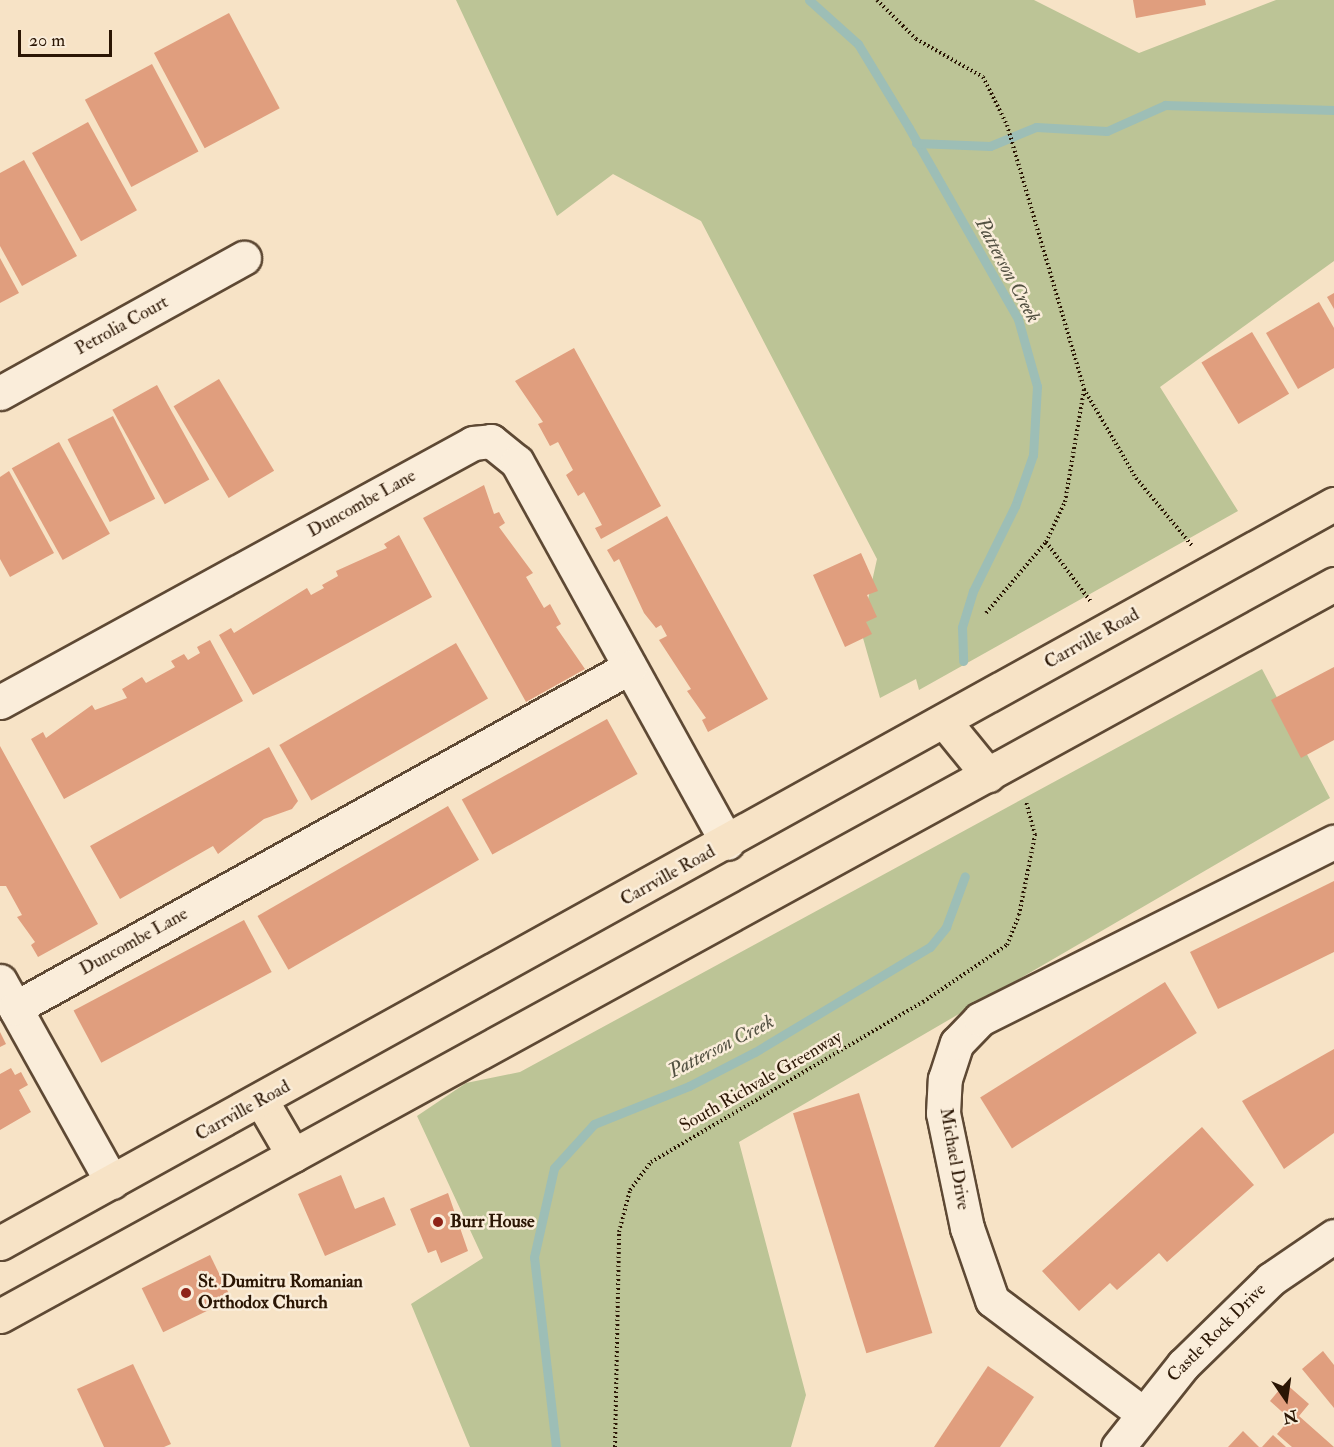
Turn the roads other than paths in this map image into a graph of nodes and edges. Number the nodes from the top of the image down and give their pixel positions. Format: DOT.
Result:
graph roads {
  1 [pos="244,258"];
  2 [pos="0,393"];
  3 [pos="1334,504"];
  4 [pos="1334,584"];
  5 [pos="630,667"];
  6 [pos="0,702"];
  7 [pos="944,721"];
  8 [pos="988,775"];
  9 [pos="1334,842"];
  10 [pos="727,843"];
  11 [pos="8,995"];
  12 [pos="261,1100"];
  13 [pos="293,1155"];
  14 [pos="112,1182"];
  15 [pos="1334,1236"];
  16 [pos="0,1243"];
  17 [pos="0,1316"];
  18 [pos="1141,1412"];
  19 [pos="1118,1447"];
  1 -- 2 [label="street, Petrolia Court"];
  3 -- 7 [label="main road, Carrville Road"];
  4 -- 8 [label="main road"];
  5 -- 6 [label="street, Duncombe Lane"];
  5 -- 10 [label="street, Duncombe Lane"];
  5 -- 11 [label="street, Duncombe Lane"];
  7 -- 8 [label="main road"];
  7 -- 10 [label="main road, Carrville Road"];
  8 -- 13 [label="main road"];
  9 -- 18 [label="street, Michael Drive"];
  10 -- 12 [label="main road, Carrville Road"];
  11 -- 14 [label="street, Duncombe Lane"];
  12 -- 13 [label="main road"];
  12 -- 14 [label="main road, Carrville Road"];
  13 -- 17 [label="main road"];
  14 -- 16 [label="main road, Carrville Road"];
  15 -- 18 [label="street, Castle Rock Drive"];
  18 -- 19 [label="street, Castle Rock Drive"];
}
